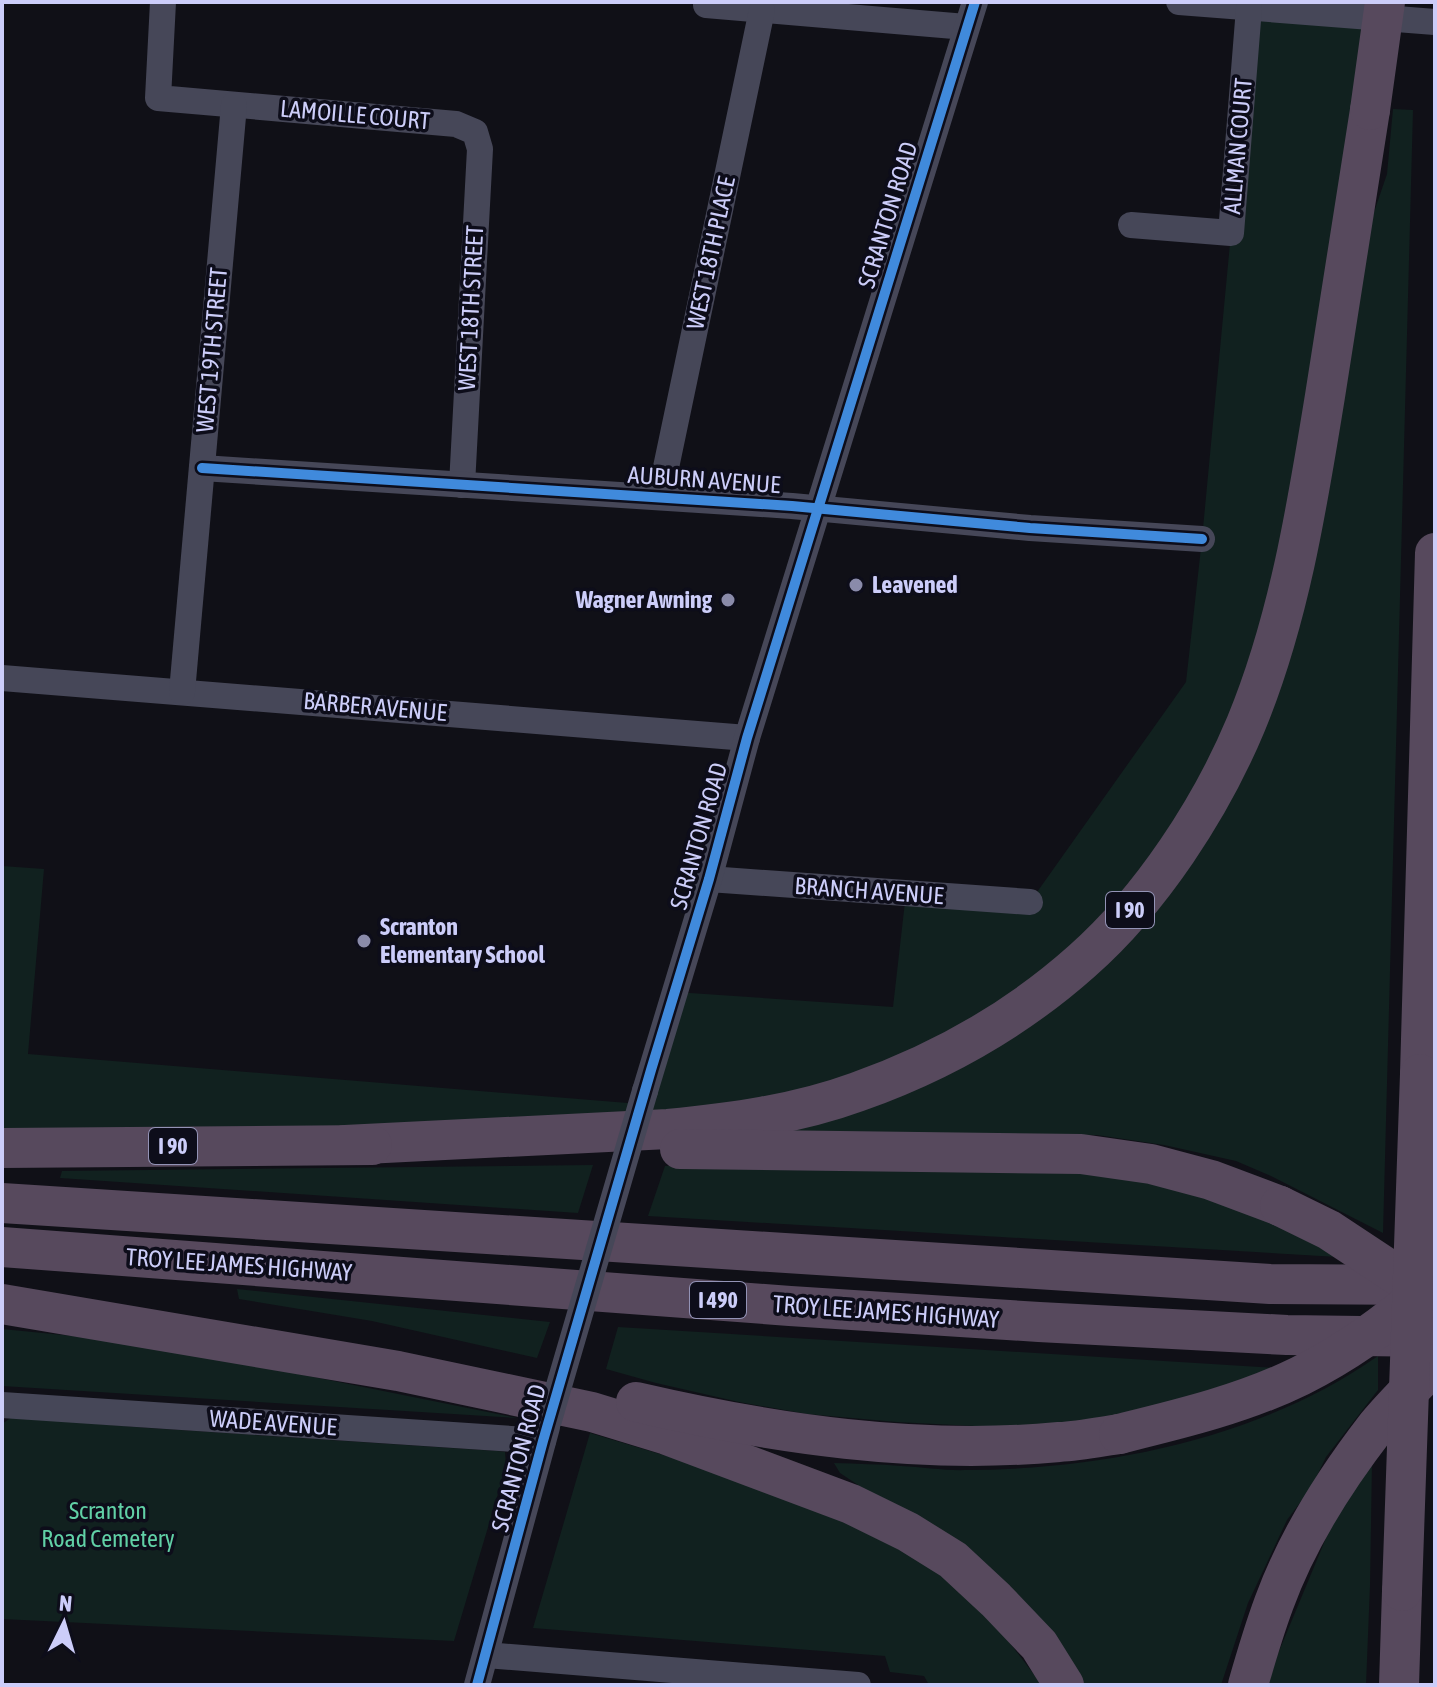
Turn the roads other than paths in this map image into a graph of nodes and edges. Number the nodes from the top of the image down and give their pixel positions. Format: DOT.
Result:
graph roads {
  1 [pos="163,2"];
  2 [pos="975,2"];
  3 [pos="1179,2"];
  4 [pos="1385,2"];
  5 [pos="706,3"];
  6 [pos="1249,8"];
  7 [pos="762,10"];
  8 [pos="1435,22"];
  9 [pos="966,27"];
  10 [pos="234,105"];
  11 [pos="475,132"];
  12 [pos="1131,225"];
  13 [pos="202,468"];
  14 [pos="462,485"];
  15 [pos="660,496"];
  16 [pos="818,507"];
  17 [pos="1202,539"];
  18 [pos="1435,553"];
  19 [pos="2,678"];
  20 [pos="182,692"];
  21 [pos="747,738"];
  22 [pos="709,879"];
  23 [pos="1030,902"];
  24 [pos="345,1145"];
  25 [pos="2,1148"];
  26 [pos="2,1203"];
  27 [pos="2,1247"];
  28 [pos="1435,1283"];
  29 [pos="2,1292"];
  30 [pos="1435,1300"];
  31 [pos="2,1304"];
  32 [pos="1435,1337"];
  33 [pos="1435,1364"];
  34 [pos="2,1405"];
  35 [pos="546,1431"];
  36 [pos="486,1655"];
  37 [pos="811,1683"];
  38 [pos="477,1685"];
  39 [pos="858,1685"];
  40 [pos="1064,1685"];
  41 [pos="1248,1685"];
  42 [pos="1399,1685"];
  1 -- 10 [label="street, LAMOILLE COURT"];
  2 -- 9 [label="street, SCRANTON ROAD"];
  3 -- 6 [label="street"];
  4 -- 24 [label="highway, I 90, bridge"];
  5 -- 7 [label="street"];
  6 -- 8 [label="street"];
  6 -- 12 [label="street, ALLMAN COURT"];
  7 -- 9 [label="street"];
  7 -- 15 [label="street, WEST 18TH PLACE"];
  9 -- 16 [label="street, SCRANTON ROAD"];
  10 -- 11 [label="street, LAMOILLE COURT"];
  10 -- 13 [label="street, WEST 19TH STREET"];
  11 -- 14 [label="street, WEST 18TH STREET"];
  13 -- 14 [label="street, AUBURN AVENUE"];
  13 -- 20 [label="street, WEST 19TH STREET"];
  14 -- 15 [label="street, AUBURN AVENUE"];
  15 -- 16 [label="street, AUBURN AVENUE"];
  16 -- 17 [label="street, AUBURN AVENUE"];
  16 -- 21 [label="street, SCRANTON ROAD"];
  18 -- 42 [label="highway, bridge"];
  19 -- 20 [label="street, BARBER AVENUE"];
  20 -- 21 [label="street, BARBER AVENUE"];
  21 -- 22 [label="street, SCRANTON ROAD"];
  22 -- 23 [label="street, BRANCH AVENUE"];
  22 -- 35 [label="street, SCRANTON ROAD, bridge"];
  24 -- 25 [label="highway, I 90"];
  24 -- 30 [label="highway, bridge"];
  26 -- 28 [label="highway, TROY LEE JAMES HIGHWAY / I 490"];
  27 -- 32 [label="highway, TROY LEE JAMES HIGHWAY / I 490"];
  28 -- 29 [label="highway, bridge"];
  31 -- 40 [label="highway"];
  33 -- 41 [label="highway"];
  34 -- 35 [label="street, WADE AVENUE"];
  35 -- 36 [label="street, SCRANTON ROAD"];
  36 -- 37 [label="street"];
  36 -- 38 [label="street, SCRANTON ROAD"];
  37 -- 39 [label="street"];
}
